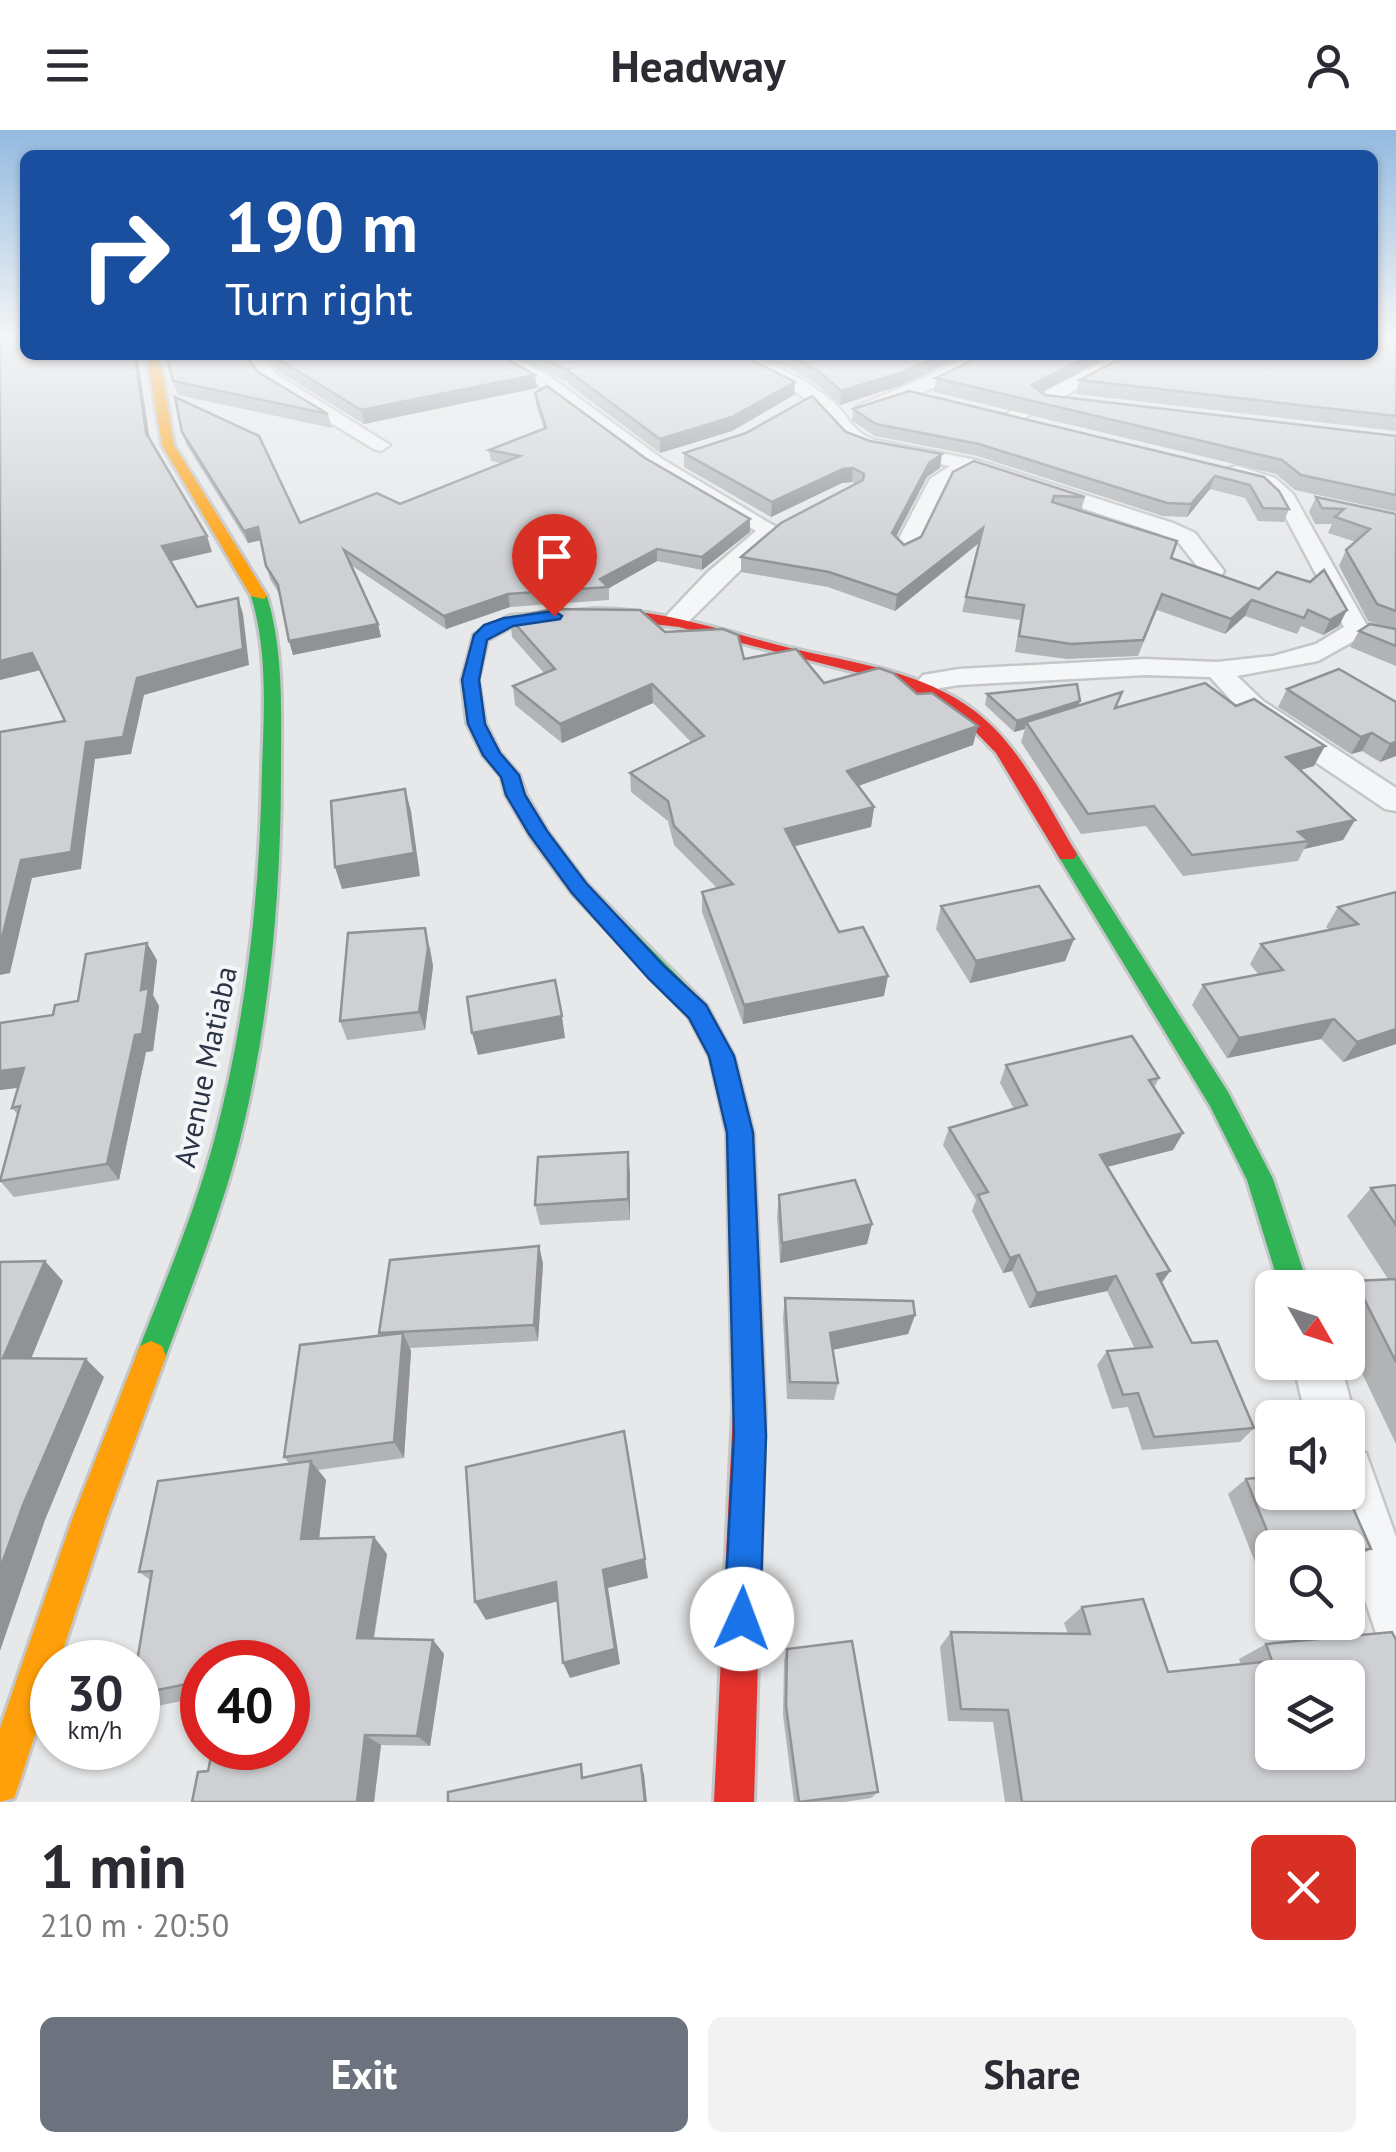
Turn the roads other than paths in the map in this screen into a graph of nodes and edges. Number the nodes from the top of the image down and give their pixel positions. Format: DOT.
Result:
graph roads {
  1 [pos="165,412"];
  2 [pos="326,412"];
  3 [pos="586,412"];
  4 [pos="828,412"];
  5 [pos="848,412"];
  6 [pos="1018,412"];
  7 [pos="835,416"];
  8 [pos="1008,420"];
  9 [pos="381,446"];
  10 [pos="682,458"];
  11 [pos="654,463"];
  12 [pos="969,464"];
  13 [pos="1219,468"];
  14 [pos="1286,498"];
  15 [pos="1318,504"];
  16 [pos="904,550"];
  17 [pos="1213,571"];
  18 [pos="677,619"];
  19 [pos="1358,628"];
  20 [pos="1396,638"];
  21 [pos="1217,670"];
  22 [pos="925,688"];
  23 [pos="1396,802"];
  24 [pos="1289,1270"];
  25 [pos="1361,1510"];
  26 [pos="1396,1617"];
  27 [pos="0,1784"];
  28 [pos="734,1802"];
  1 -- 27 [label="street, Avenue Matiaba"];
  2 -- 9 [label="street"];
  3 -- 11 [label="street"];
  4 -- 7 [label="street"];
  5 -- 7 [label="street"];
  6 -- 8 [label="street"];
  7 -- 12 [label="street"];
  10 -- 11 [label="street"];
  11 -- 18 [label="street"];
  12 -- 16 [label="street"];
  12 -- 17 [label="street"];
  13 -- 14 [label="street"];
  14 -- 15 [label="street"];
  14 -- 19 [label="street"];
  18 -- 22 [label="street"];
  18 -- 28 [label="street"];
  19 -- 20 [label="street"];
  19 -- 21 [label="street"];
  21 -- 22 [label="street"];
  21 -- 23 [label="street"];
  22 -- 24 [label="street"];
  25 -- 26 [label="street"];
}
